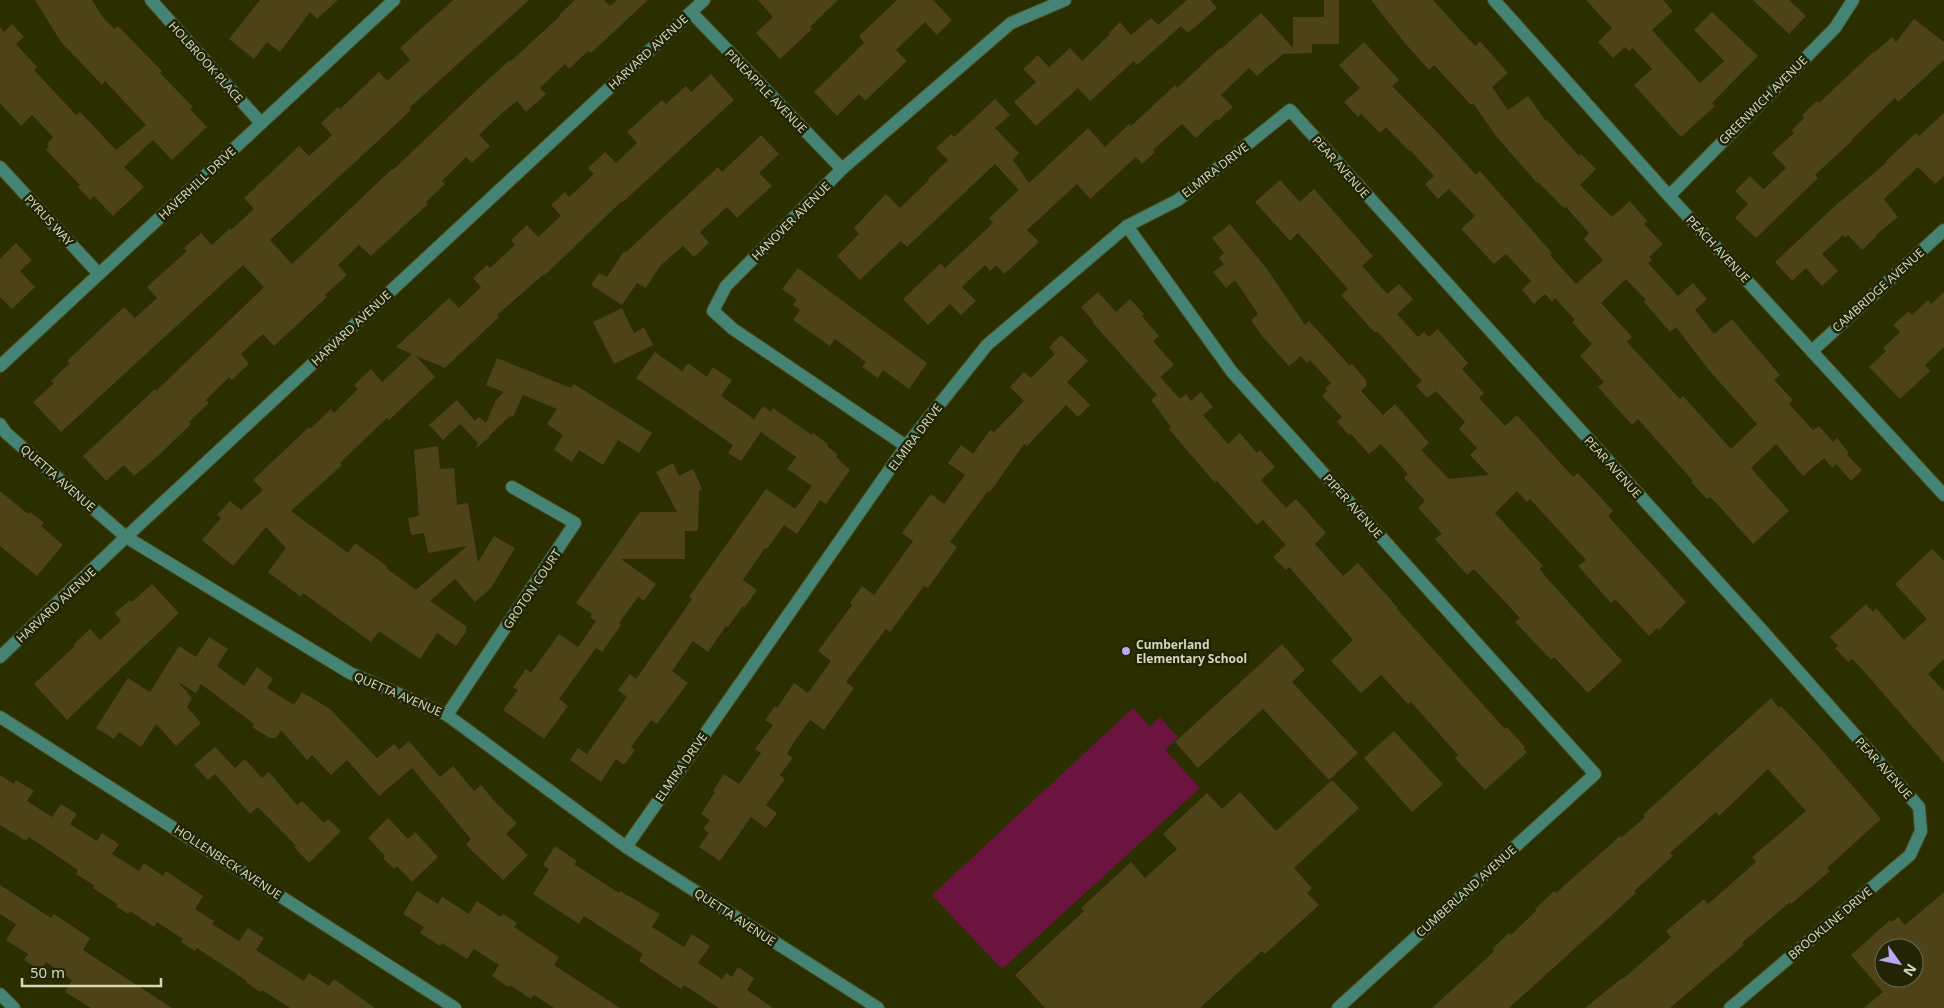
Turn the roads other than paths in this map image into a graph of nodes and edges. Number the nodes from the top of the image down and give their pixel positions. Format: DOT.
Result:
graph roads {
  1 [pos="151,0"];
  2 [pos="394,0"];
  3 [pos="704,0"];
  4 [pos="1065,0"];
  5 [pos="1494,0"];
  6 [pos="1853,0"];
  7 [pos="691,12"];
  8 [pos="1290,110"];
  9 [pos="261,124"];
  10 [pos="0,167"];
  11 [pos="842,170"];
  12 [pos="1669,196"];
  13 [pos="1127,226"];
  14 [pos="1944,230"];
  15 [pos="98,273"];
  16 [pos="1812,351"];
  17 [pos="0,366"];
  18 [pos="0,424"];
  19 [pos="906,446"];
  20 [pos="512,487"];
  21 [pos="1944,495"];
  22 [pos="126,537"];
  23 [pos="0,657"];
  24 [pos="448,715"];
  25 [pos="0,717"];
  26 [pos="1595,774"];
  27 [pos="1921,831"];
  28 [pos="626,847"];
  29 [pos="0,994"];
  30 [pos="14,1008"];
  31 [pos="455,1008"];
  32 [pos="878,1008"];
  33 [pos="1338,1008"];
  34 [pos="1730,1008"];
  1 -- 9 [label="street, HOLBROOK PLACE"];
  2 -- 9 [label="street, HAVERHILL DRIVE"];
  3 -- 7 [label="street, HARVARD AVENUE"];
  4 -- 11 [label="street, HANOVER AVENUE"];
  5 -- 12 [label="street, PEACH AVENUE"];
  6 -- 12 [label="street, GREENWICH AVENUE"];
  7 -- 11 [label="street, PINEAPPLE AVENUE"];
  7 -- 22 [label="street, HARVARD AVENUE"];
  8 -- 13 [label="street, ELMIRA DRIVE"];
  8 -- 27 [label="street, PEAR AVENUE"];
  9 -- 15 [label="street, HAVERHILL DRIVE"];
  10 -- 15 [label="street, PYRUS WAY"];
  11 -- 19 [label="street, HANOVER AVENUE"];
  12 -- 16 [label="street, PEACH AVENUE"];
  13 -- 19 [label="street, ELMIRA DRIVE"];
  13 -- 26 [label="street, PIPER AVENUE"];
  14 -- 16 [label="street, CAMBRIDGE AVENUE"];
  15 -- 17 [label="street, HAVERHILL DRIVE"];
  16 -- 21 [label="street, PEACH AVENUE"];
  18 -- 22 [label="street, QUETTA AVENUE"];
  19 -- 28 [label="street, ELMIRA DRIVE"];
  20 -- 24 [label="street, GROTON COURT"];
  22 -- 23 [label="street, HARVARD AVENUE"];
  22 -- 24 [label="street, QUETTA AVENUE"];
  24 -- 28 [label="street, QUETTA AVENUE"];
  25 -- 31 [label="street, HOLLENBECK AVENUE"];
  26 -- 33 [label="street, CUMBERLAND AVENUE"];
  27 -- 34 [label="street, BROOKLINE DRIVE"];
  28 -- 32 [label="street, QUETTA AVENUE"];
  29 -- 30 [label="street"];
}
